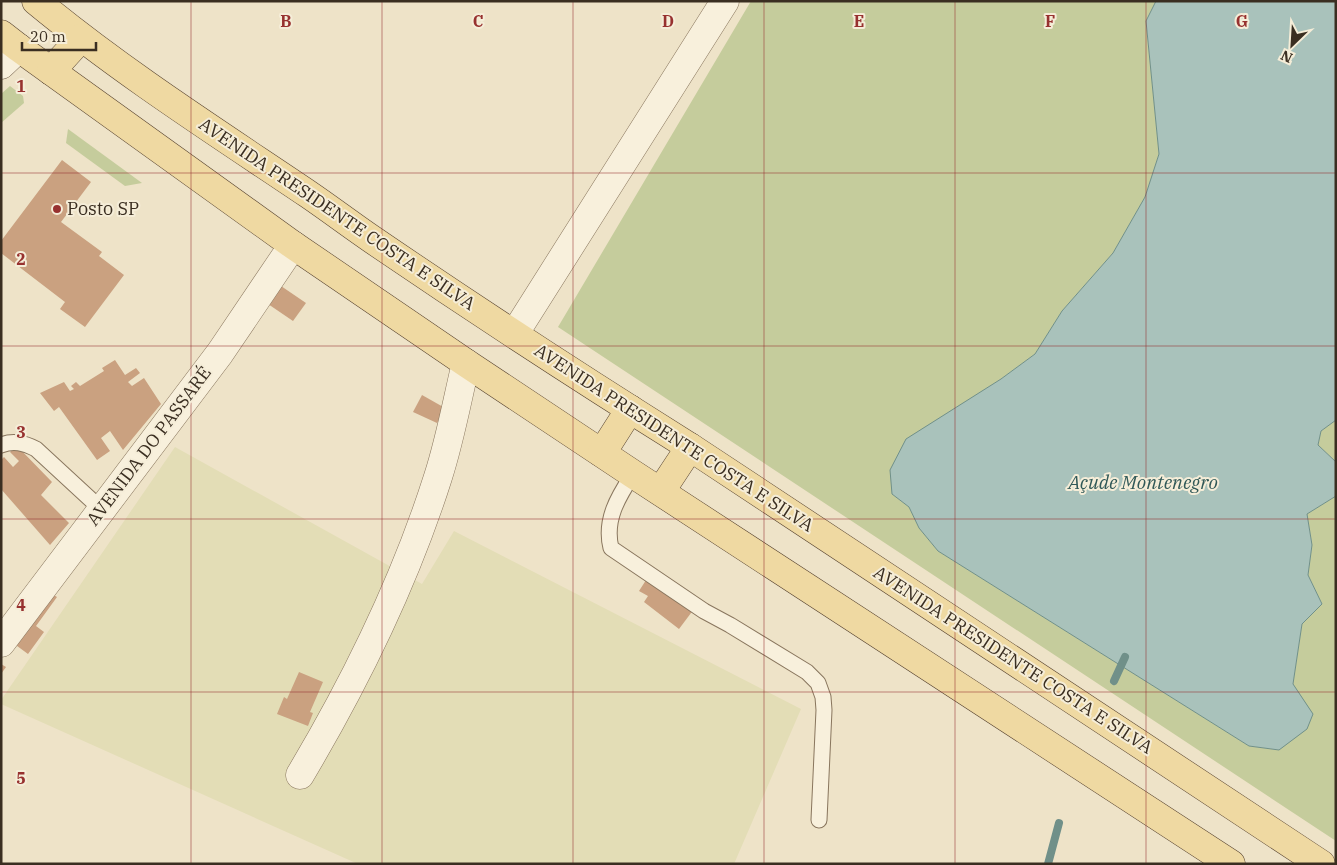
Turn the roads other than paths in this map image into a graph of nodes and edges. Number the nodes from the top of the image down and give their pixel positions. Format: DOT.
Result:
graph roads {
  1 [pos="36,1"];
  2 [pos="725,1"];
  3 [pos="81,38"];
  4 [pos="7,49"];
  5 [pos="51,71"];
  6 [pos="293,245"];
  7 [pos="515,333"];
  8 [pos="466,363"];
  9 [pos="630,409"];
  10 [pos="1,445"];
  11 [pos="690,447"];
  12 [pos="602,453"];
  13 [pos="633,474"];
  14 [pos="661,491"];
  15 [pos="101,509"];
  16 [pos="1,643"];
  17 [pos="300,775"];
  18 [pos="819,820"];
  19 [pos="1231,864"];
  20 [pos="1321,864"];
  1 -- 3 [label="main road, AVENIDA PRESIDENTE COSTA E SILVA"];
  2 -- 7 [label="street"];
  3 -- 5 [label="main road"];
  3 -- 7 [label="main road, AVENIDA PRESIDENTE COSTA E SILVA"];
  4 -- 5 [label="main road"];
  5 -- 6 [label="main road"];
  6 -- 8 [label="main road"];
  6 -- 15 [label="street, AVENIDA DO PASSARÉ"];
  7 -- 9 [label="main road, AVENIDA PRESIDENTE COSTA E SILVA"];
  8 -- 12 [label="main road"];
  8 -- 17 [label="street"];
  9 -- 11 [label="main road, AVENIDA PRESIDENTE COSTA E SILVA"];
  9 -- 12 [label="main road"];
  10 -- 15 [label="lane"];
  11 -- 14 [label="main road"];
  11 -- 20 [label="main road, AVENIDA PRESIDENTE COSTA E SILVA"];
  12 -- 13 [label="main road"];
  13 -- 14 [label="main road"];
  13 -- 18 [label="lane"];
  14 -- 19 [label="main road"];
  15 -- 16 [label="street, AVENIDA DO PASSARÉ"];
}
